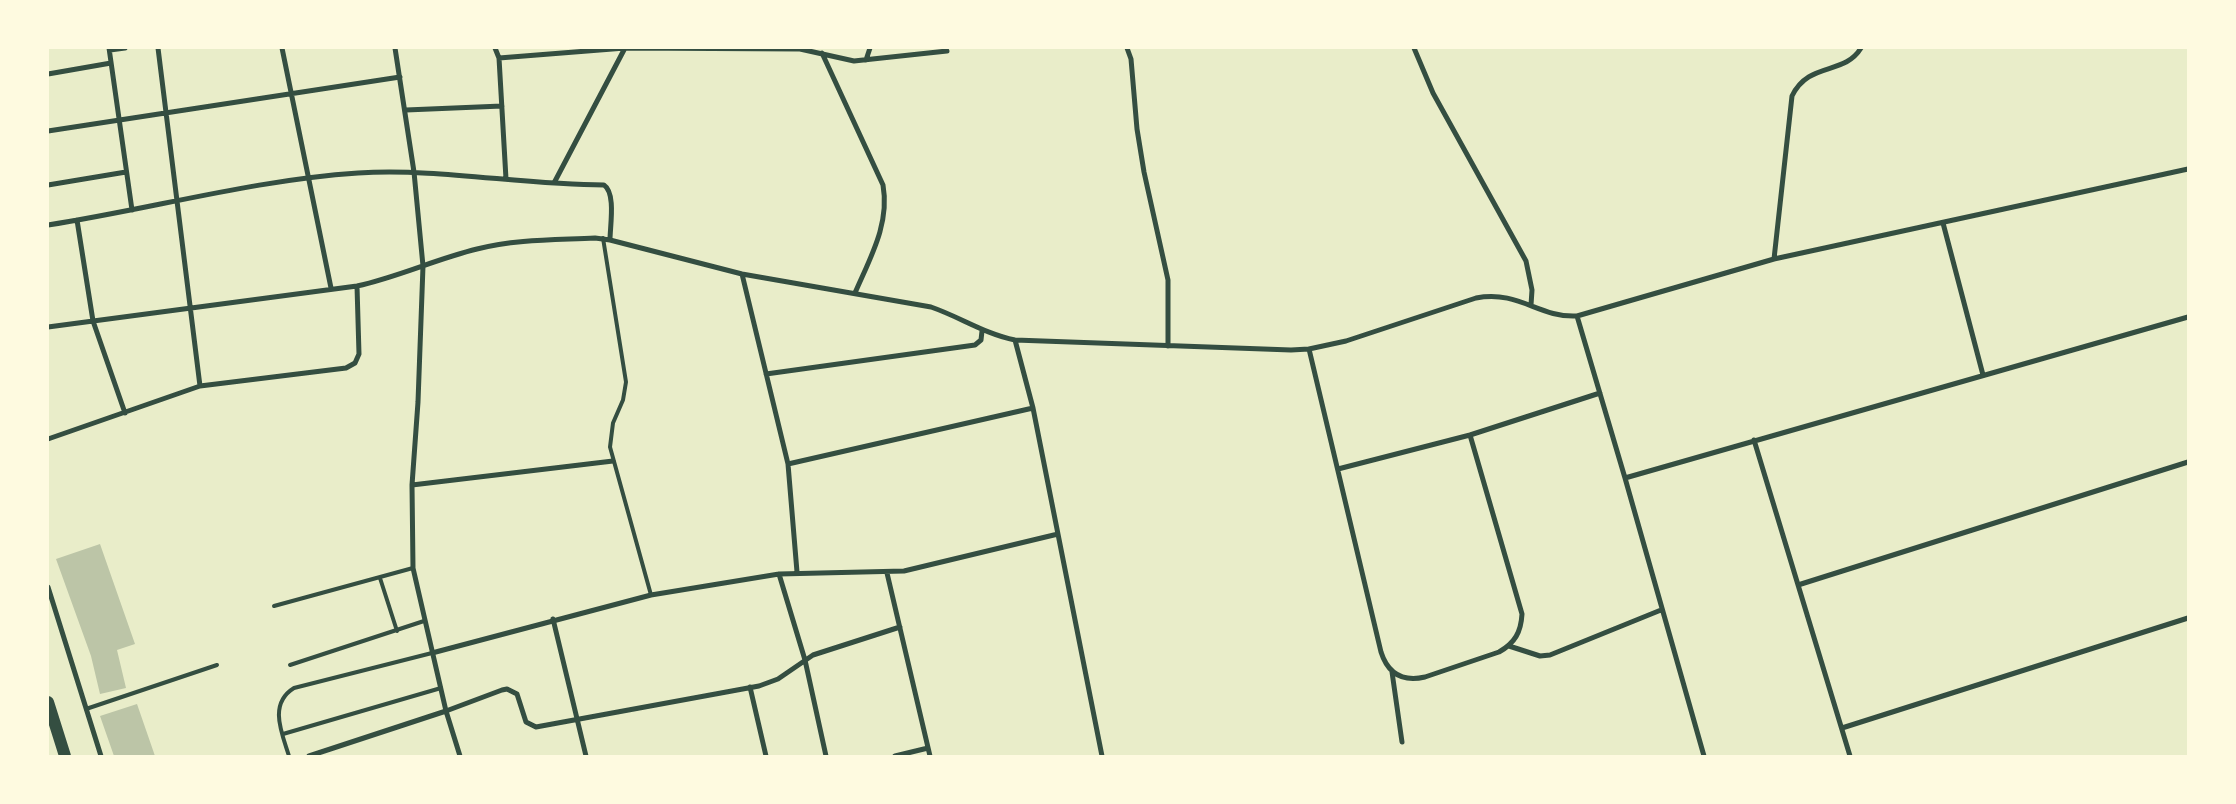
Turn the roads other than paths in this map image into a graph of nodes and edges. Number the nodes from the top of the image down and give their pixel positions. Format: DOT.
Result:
graph roads {
  1 [pos="125,48"];
  2 [pos="158,48"];
  3 [pos="282,48"];
  4 [pos="395,48"];
  5 [pos="495,48"];
  6 [pos="625,48"];
  7 [pos="800,48"];
  8 [pos="870,48"];
  9 [pos="1127,48"];
  10 [pos="1414,48"];
  11 [pos="1861,48"];
  12 [pos="110,49"];
  13 [pos="947,51"];
  14 [pos="822,53"];
  15 [pos="499,58"];
  16 [pos="866,60"];
  17 [pos="111,63"];
  18 [pos="48,74"];
  19 [pos="400,77"];
  20 [pos="291,94"];
  21 [pos="502,106"];
  22 [pos="406,110"];
  23 [pos="167,113"];
  24 [pos="120,120"];
  25 [pos="48,131"];
  26 [pos="2188,169"];
  27 [pos="126,172"];
  28 [pos="414,172"];
  29 [pos="308,178"];
  30 [pos="506,179"];
  31 [pos="554,183"];
  32 [pos="48,185"];
  33 [pos="176,200"];
  34 [pos="132,210"];
  35 [pos="77,220"];
  36 [pos="1943,223"];
  37 [pos="48,224"];
  38 [pos="603,238"];
  39 [pos="610,240"];
  40 [pos="1774,259"];
  41 [pos="424,266"];
  42 [pos="742,274"];
  43 [pos="357,286"];
  44 [pos="331,288"];
  45 [pos="855,293"];
  46 [pos="1531,305"];
  47 [pos="190,307"];
  48 [pos="1577,316"];
  49 [pos="2188,317"];
  50 [pos="93,321"];
  51 [pos="48,327"];
  52 [pos="982,331"];
  53 [pos="1015,340"];
  54 [pos="1168,346"];
  55 [pos="1309,349"];
  56 [pos="766,374"];
  57 [pos="1983,375"];
  58 [pos="200,386"];
  59 [pos="1600,392"];
  60 [pos="1033,408"];
  61 [pos="125,413"];
  62 [pos="1470,435"];
  63 [pos="48,439"];
  64 [pos="1754,440"];
  65 [pos="612,461"];
  66 [pos="2188,462"];
  67 [pos="788,464"];
  68 [pos="1338,469"];
  69 [pos="1625,478"];
  70 [pos="412,485"];
  71 [pos="1058,534"];
  72 [pos="413,568"];
  73 [pos="796,572"];
  74 [pos="887,573"];
  75 [pos="779,574"];
  76 [pos="380,578"];
  77 [pos="1798,585"];
  78 [pos="48,587"];
  79 [pos="651,595"];
  80 [pos="274,606"];
  81 [pos="1661,610"];
  82 [pos="2188,618"];
  83 [pos="553,619"];
  84 [pos="424,621"];
  85 [pos="900,627"];
  86 [pos="397,631"];
  87 [pos="1510,646"];
  88 [pos="432,652"];
  89 [pos="805,660"];
  90 [pos="216,665"];
  91 [pos="290,665"];
  92 [pos="1392,672"];
  93 [pos="750,687"];
  94 [pos="441,688"];
  95 [pos="48,702"];
  96 [pos="86,708"];
  97 [pos="446,711"];
  98 [pos="577,720"];
  99 [pos="1842,728"];
  100 [pos="283,734"];
  101 [pos="1402,742"];
  102 [pos="928,748"];
  103 [pos="65,756"];
  104 [pos="101,756"];
  105 [pos="289,756"];
  106 [pos="309,756"];
  107 [pos="460,756"];
  108 [pos="586,756"];
  109 [pos="766,756"];
  110 [pos="826,756"];
  111 [pos="895,756"];
  112 [pos="930,756"];
  113 [pos="1102,756"];
  114 [pos="1704,756"];
  115 [pos="1850,756"];
  1 -- 12 [label="street"];
  2 -- 23 [label="street"];
  3 -- 20 [label="street"];
  4 -- 19 [label="street"];
  5 -- 15 [label="street"];
  6 -- 7 [label="street"];
  6 -- 15 [label="street"];
  6 -- 31 [label="street"];
  7 -- 14 [label="street"];
  8 -- 16 [label="street"];
  9 -- 54 [label="street"];
  10 -- 46 [label="street"];
  11 -- 40 [label="street"];
  12 -- 17 [label="street"];
  13 -- 16 [label="street"];
  14 -- 16 [label="street"];
  14 -- 45 [label="street"];
  15 -- 21 [label="street"];
  17 -- 18 [label="street"];
  17 -- 24 [label="street"];
  19 -- 20 [label="street"];
  19 -- 22 [label="street"];
  20 -- 23 [label="street"];
  20 -- 29 [label="street"];
  21 -- 22 [label="street"];
  21 -- 30 [label="street"];
  22 -- 28 [label="street"];
  23 -- 24 [label="street"];
  23 -- 33 [label="street"];
  24 -- 25 [label="street"];
  24 -- 27 [label="street"];
  26 -- 36 [label="street"];
  27 -- 32 [label="street"];
  27 -- 34 [label="street"];
  28 -- 29 [label="street"];
  28 -- 30 [label="street"];
  28 -- 41 [label="street"];
  29 -- 33 [label="street"];
  29 -- 44 [label="street"];
  30 -- 31 [label="street"];
  31 -- 39 [label="street"];
  33 -- 34 [label="street"];
  33 -- 47 [label="street"];
  34 -- 35 [label="street"];
  35 -- 37 [label="street"];
  35 -- 50 [label="street"];
  36 -- 40 [label="street"];
  36 -- 57 [label="street"];
  38 -- 39 [label="street"];
  38 -- 41 [label="street"];
  38 -- 65 [label="lane"];
  39 -- 42 [label="street"];
  40 -- 48 [label="street"];
  41 -- 43 [label="street"];
  41 -- 70 [label="street"];
  42 -- 45 [label="street"];
  42 -- 56 [label="street"];
  43 -- 44 [label="street"];
  43 -- 58 [label="street"];
  44 -- 47 [label="street"];
  45 -- 52 [label="street"];
  46 -- 48 [label="street"];
  46 -- 55 [label="street"];
  47 -- 50 [label="street"];
  47 -- 58 [label="street"];
  48 -- 59 [label="street"];
  49 -- 57 [label="street"];
  50 -- 51 [label="street"];
  50 -- 61 [label="street"];
  52 -- 53 [label="street"];
  52 -- 56 [label="street"];
  53 -- 54 [label="street"];
  53 -- 60 [label="street"];
  54 -- 55 [label="street"];
  55 -- 68 [label="street"];
  56 -- 67 [label="street"];
  57 -- 64 [label="street"];
  58 -- 61 [label="street"];
  59 -- 62 [label="street"];
  59 -- 69 [label="street"];
  60 -- 67 [label="street"];
  60 -- 71 [label="street"];
  61 -- 63 [label="street"];
  62 -- 68 [label="street"];
  62 -- 87 [label="street"];
  64 -- 69 [label="street"];
  64 -- 77 [label="street"];
  65 -- 70 [label="street"];
  65 -- 79 [label="lane"];
  66 -- 77 [label="street"];
  67 -- 73 [label="street"];
  68 -- 92 [label="street"];
  69 -- 81 [label="street"];
  70 -- 72 [label="street"];
  71 -- 74 [label="street"];
  71 -- 113 [label="street"];
  72 -- 76 [label="lane"];
  72 -- 84 [label="street"];
  73 -- 74 [label="street"];
  73 -- 75 [label="street"];
  74 -- 85 [label="street"];
  75 -- 79 [label="street"];
  75 -- 89 [label="street"];
  76 -- 80 [label="lane"];
  76 -- 86 [label="lane"];
  77 -- 99 [label="street"];
  78 -- 96 [label="street"];
  79 -- 83 [label="street"];
  81 -- 87 [label="street"];
  81 -- 114 [label="street"];
  82 -- 99 [label="street"];
  83 -- 88 [label="street"];
  83 -- 98 [label="street"];
  84 -- 86 [label="lane"];
  84 -- 88 [label="street"];
  85 -- 89 [label="street"];
  85 -- 102 [label="street"];
  86 -- 91 [label="lane"];
  87 -- 92 [label="street"];
  88 -- 94 [label="street"];
  88 -- 100 [label="lane"];
  89 -- 93 [label="street"];
  89 -- 110 [label="street"];
  90 -- 96 [label="lane"];
  92 -- 101 [label="street"];
  93 -- 98 [label="street"];
  93 -- 109 [label="street"];
  94 -- 97 [label="street"];
  94 -- 100 [label="lane"];
  95 -- 103 [label="main road"];
  96 -- 104 [label="street"];
  97 -- 98 [label="street"];
  97 -- 106 [label="street"];
  97 -- 107 [label="street"];
  98 -- 108 [label="street"];
  99 -- 115 [label="street"];
  100 -- 105 [label="lane"];
  102 -- 111 [label="street"];
  102 -- 112 [label="street"];
}
